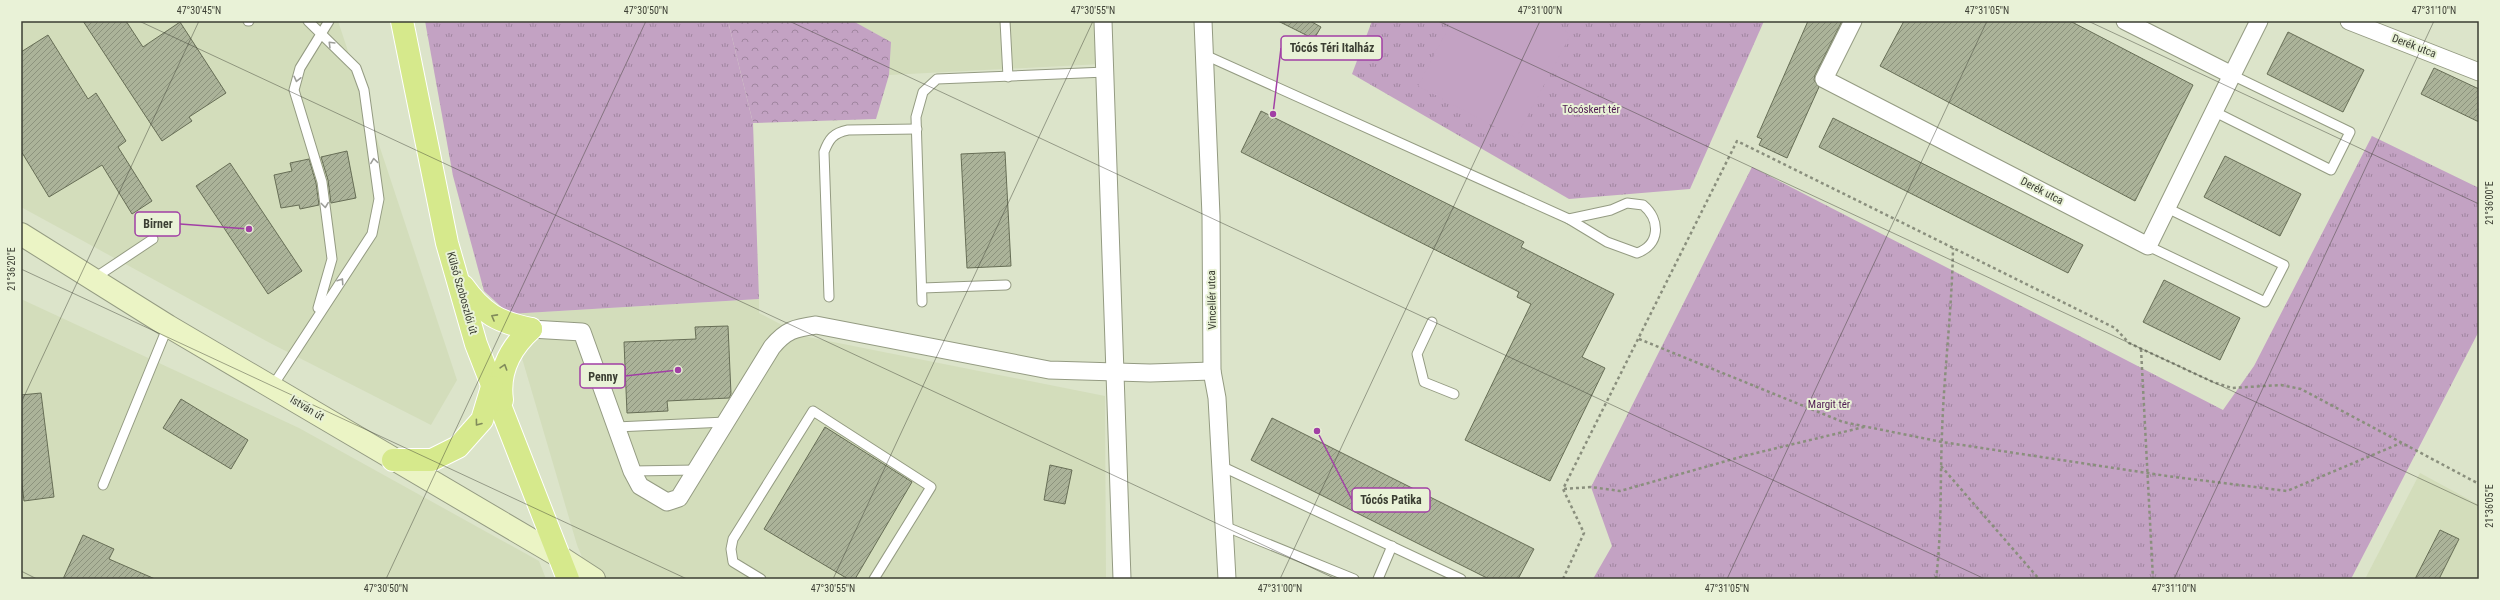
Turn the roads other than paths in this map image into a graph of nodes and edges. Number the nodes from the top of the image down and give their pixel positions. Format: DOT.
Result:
graph roads {
  1 [pos="308,21"];
  2 [pos="329,21"];
  3 [pos="402,21"];
  4 [pos="1005,21"];
  5 [pos="1103,21"];
  6 [pos="1203,21"];
  7 [pos="1853,21"];
  8 [pos="2125,21"];
  9 [pos="2259,21"];
  10 [pos="2349,21"];
  11 [pos="321,33"];
  12 [pos="1205,54"];
  13 [pos="1106,72"];
  14 [pos="2479,72"];
  15 [pos="2232,75"];
  16 [pos="1008,77"];
  17 [pos="2215,112"];
  18 [pos="917,129"];
  19 [pos="2167,208"];
  20 [pos="1569,219"];
  21 [pos="21,234"];
  22 [pos="153,238"];
  23 [pos="2148,246"];
  24 [pos="457,277"];
  25 [pos="93,279"];
  26 [pos="1006,285"];
  27 [pos="922,288"];
  28 [pos="829,297"];
  29 [pos="922,302"];
  30 [pos="1432,322"];
  31 [pos="311,325"];
  32 [pos="168,326"];
  33 [pos="531,328"];
  34 [pos="1212,371"];
  35 [pos="1116,373"];
  36 [pos="492,387"];
  37 [pos="272,388"];
  38 [pos="1454,394"];
  39 [pos="504,419"];
  40 [pos="727,422"];
  41 [pos="616,427"];
  42 [pos="393,460"];
  43 [pos="1221,466"];
  44 [pos="697,470"];
  45 [pos="632,471"];
  46 [pos="103,485"];
  47 [pos="1224,526"];
  48 [pos="1392,546"];
  49 [pos="557,555"];
  50 [pos="568,579"];
  51 [pos="594,579"];
  52 [pos="761,579"];
  53 [pos="874,579"];
  54 [pos="1122,579"];
  55 [pos="1226,579"];
  56 [pos="1354,579"];
  57 [pos="1378,579"];
  58 [pos="1462,579"];
  1 -- 11 [label="lane"];
  2 -- 11 [label="lane"];
  3 -- 24 [label="main road, Külső Szoboszlói út"];
  4 -- 16 [label="lane"];
  5 -- 13 [label="street"];
  6 -- 12 [label="street, Vincellér utca"];
  7 -- 23 [label="street, Derék utca"];
  8 -- 15 [label="street"];
  9 -- 15 [label="street"];
  10 -- 14 [label="street, Derék utca"];
  11 -- 31 [label="lane, one-way"];
  31 -- 11 [label="lane, one-way"];
  12 -- 20 [label="lane"];
  12 -- 34 [label="street, Vincellér utca"];
  13 -- 16 [label="lane"];
  13 -- 35 [label="street"];
  15 -- 17 [label="street"];
  15 -- 17 [label="lane"];
  16 -- 18 [label="lane"];
  17 -- 19 [label="street"];
  18 -- 27 [label="lane"];
  18 -- 28 [label="lane"];
  19 -- 23 [label="street"];
  19 -- 23 [label="lane"];
  20 -- 20 [label="lane"];
  21 -- 25 [label="street, István út"];
  22 -- 25 [label="lane"];
  33 -- 24 [label="main road, one-way"];
  24 -- 36 [label="main road, Külső Szoboszlói út"];
  25 -- 32 [label="street, István út"];
  26 -- 27 [label="lane"];
  27 -- 29 [label="lane"];
  30 -- 38 [label="lane"];
  31 -- 37 [label="lane"];
  32 -- 37 [label="street, István út"];
  32 -- 46 [label="lane"];
  39 -- 33 [label="main road, one-way"];
  33 -- 41 [label="street"];
  34 -- 35 [label="street"];
  34 -- 43 [label="street, Vincellér utca"];
  35 -- 40 [label="street"];
  35 -- 54 [label="street"];
  36 -- 39 [label="main road, Külső Szoboszlói út"];
  36 -- 42 [label="main road, one-way"];
  37 -- 42 [label="street, István út"];
  39 -- 49 [label="main road, Külső Szoboszlói út"];
  40 -- 41 [label="lane"];
  40 -- 44 [label="street"];
  41 -- 45 [label="street"];
  42 -- 49 [label="street, István út"];
  43 -- 47 [label="street, Vincellér utca"];
  43 -- 48 [label="lane"];
  44 -- 45 [label="lane"];
  44 -- 45 [label="street"];
  47 -- 55 [label="street, Vincellér utca"];
  47 -- 56 [label="lane"];
  48 -- 57 [label="lane"];
  48 -- 58 [label="lane"];
  49 -- 50 [label="main road, Külső Szoboszlói út"];
  49 -- 51 [label="street, István út"];
  52 -- 53 [label="lane"];
}
